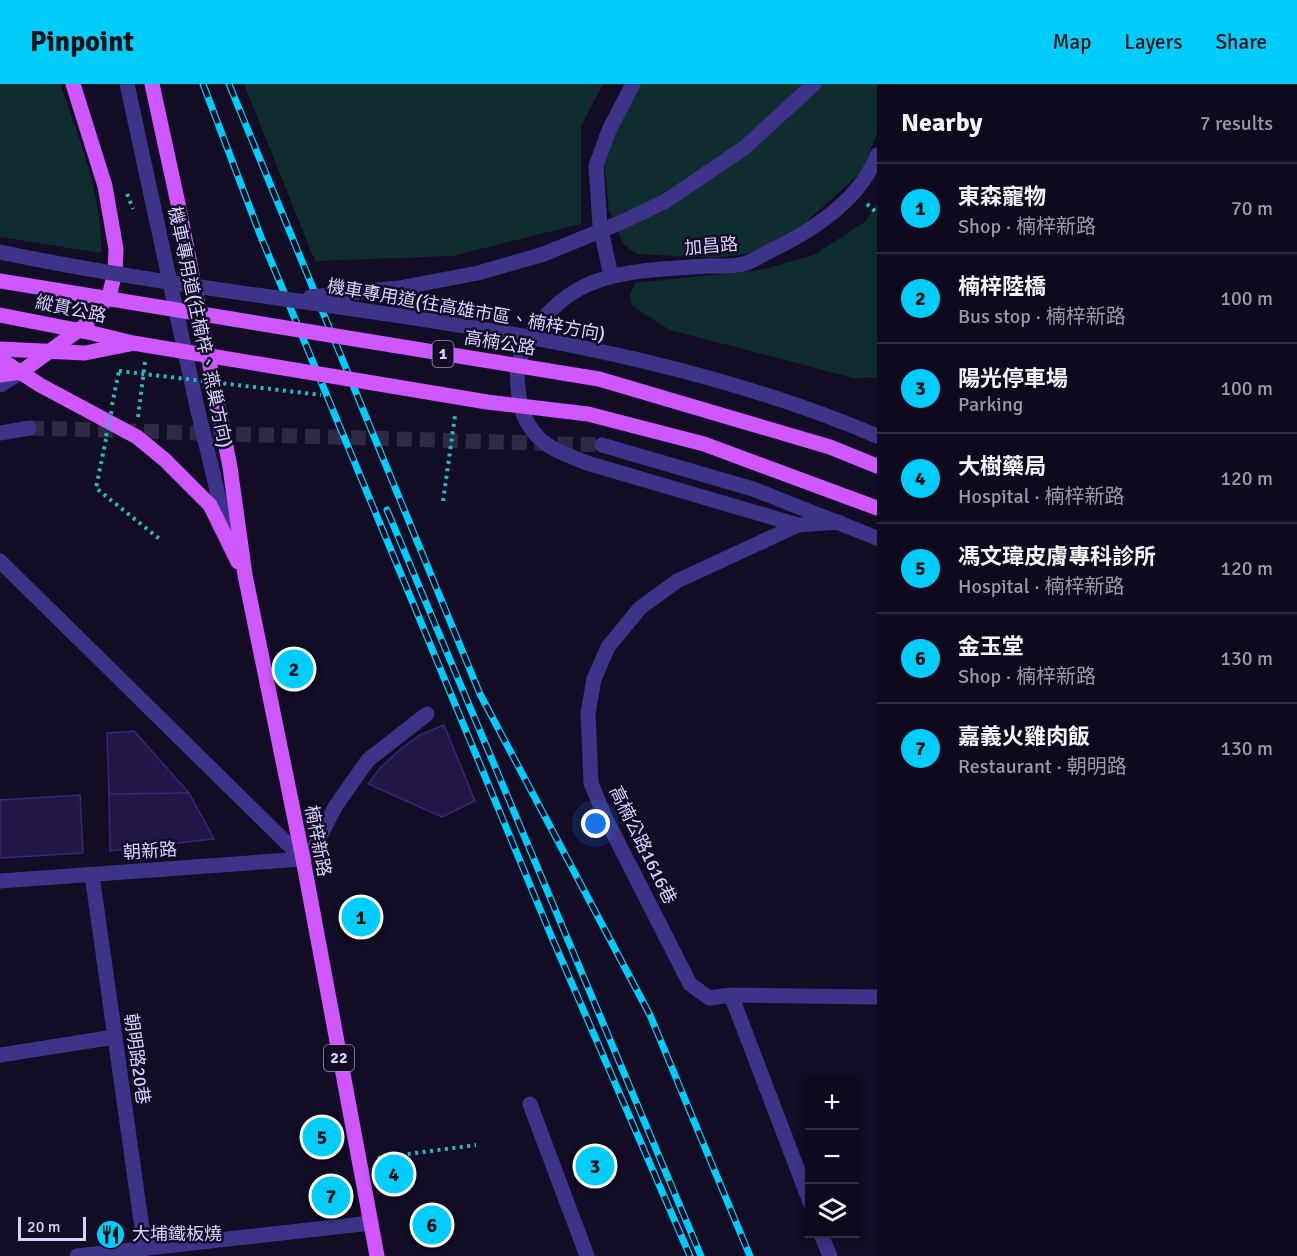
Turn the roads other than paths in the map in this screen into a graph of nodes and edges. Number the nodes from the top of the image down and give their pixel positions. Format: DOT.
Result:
graph roads {
  1 [pos="73,84"];
  2 [pos="127,84"];
  3 [pos="152,84"];
  4 [pos="633,84"];
  5 [pos="814,84"];
  6 [pos="877,155"];
  7 [pos="0,252"];
  8 [pos="612,276"];
  9 [pos="0,281"];
  10 [pos="289,299"];
  11 [pos="0,315"];
  12 [pos="133,343"];
  13 [pos="0,349"];
  14 [pos="0,359"];
  15 [pos="21,372"];
  16 [pos="0,375"];
  17 [pos="0,385"];
  18 [pos="29,428"];
  19 [pos="0,433"];
  20 [pos="877,436"];
  21 [pos="602,445"];
  22 [pos="877,466"];
  23 [pos="877,508"];
  24 [pos="839,522"];
  25 [pos="798,525"];
  26 [pos="877,537"];
  27 [pos="0,561"];
  28 [pos="245,576"];
  29 [pos="427,714"];
  30 [pos="303,859"];
  31 [pos="92,875"];
  32 [pos="0,881"];
  33 [pos="731,995"];
  34 [pos="877,997"];
  35 [pos="114,1036"];
  36 [pos="0,1055"];
  37 [pos="530,1104"];
  38 [pos="805,1189"];
  39 [pos="371,1223"];
  40 [pos="823,1238"];
  41 [pos="145,1249"];
  42 [pos="77,1256"];
  43 [pos="377,1256"];
  44 [pos="587,1256"];
  45 [pos="830,1256"];
  1 -- 15 [label="main road"];
  2 -- 28 [label="street, 機車專用道(往楠梓、燕巢方向)"];
  3 -- 28 [label="main road"];
  4 -- 8 [label="street"];
  5 -- 10 [label="street, 機車專用道(往高雄市區、楠梓方向), bridge"];
  6 -- 8 [label="street, 加昌路"];
  7 -- 10 [label="street, 機車專用道(往高雄市區、楠梓方向), bridge"];
  8 -- 25 [label="street, 加昌路"];
  9 -- 22 [label="main road, 高楠公路 / 1, bridge"];
  10 -- 20 [label="street, 機車專用道(往高雄市區、楠梓方向), bridge"];
  11 -- 12 [label="main road, 縱貫公路 / 1, bridge"];
  12 -- 13 [label="main road, bridge"];
  12 -- 23 [label="main road, 1, bridge"];
  14 -- 15 [label="main road"];
  15 -- 16 [label="main road"];
  15 -- 17 [label="street"];
  15 -- 28 [label="main road"];
  18 -- 19 [label="street"];
  21 -- 24 [label="street"];
  24 -- 25 [label="street"];
  24 -- 26 [label="street"];
  25 -- 33 [label="street, 高楠公路1616巷"];
  27 -- 30 [label="street"];
  28 -- 30 [label="main road, 楠梓新路"];
  29 -- 30 [label="street"];
  30 -- 31 [label="street, 朝新路"];
  30 -- 39 [label="main road, 楠梓新路 / 22"];
  31 -- 32 [label="street, 朝新路"];
  31 -- 35 [label="street, 朝明路20巷"];
  33 -- 34 [label="street, 高楠公路1616巷"];
  33 -- 38 [label="street"];
  35 -- 36 [label="street"];
  35 -- 41 [label="street, 朝明路20巷"];
  37 -- 44 [label="street"];
  39 -- 41 [label="street"];
  39 -- 43 [label="main road, 楠梓新路 / 22"];
  40 -- 45 [label="street"];
  41 -- 42 [label="street"];
}
